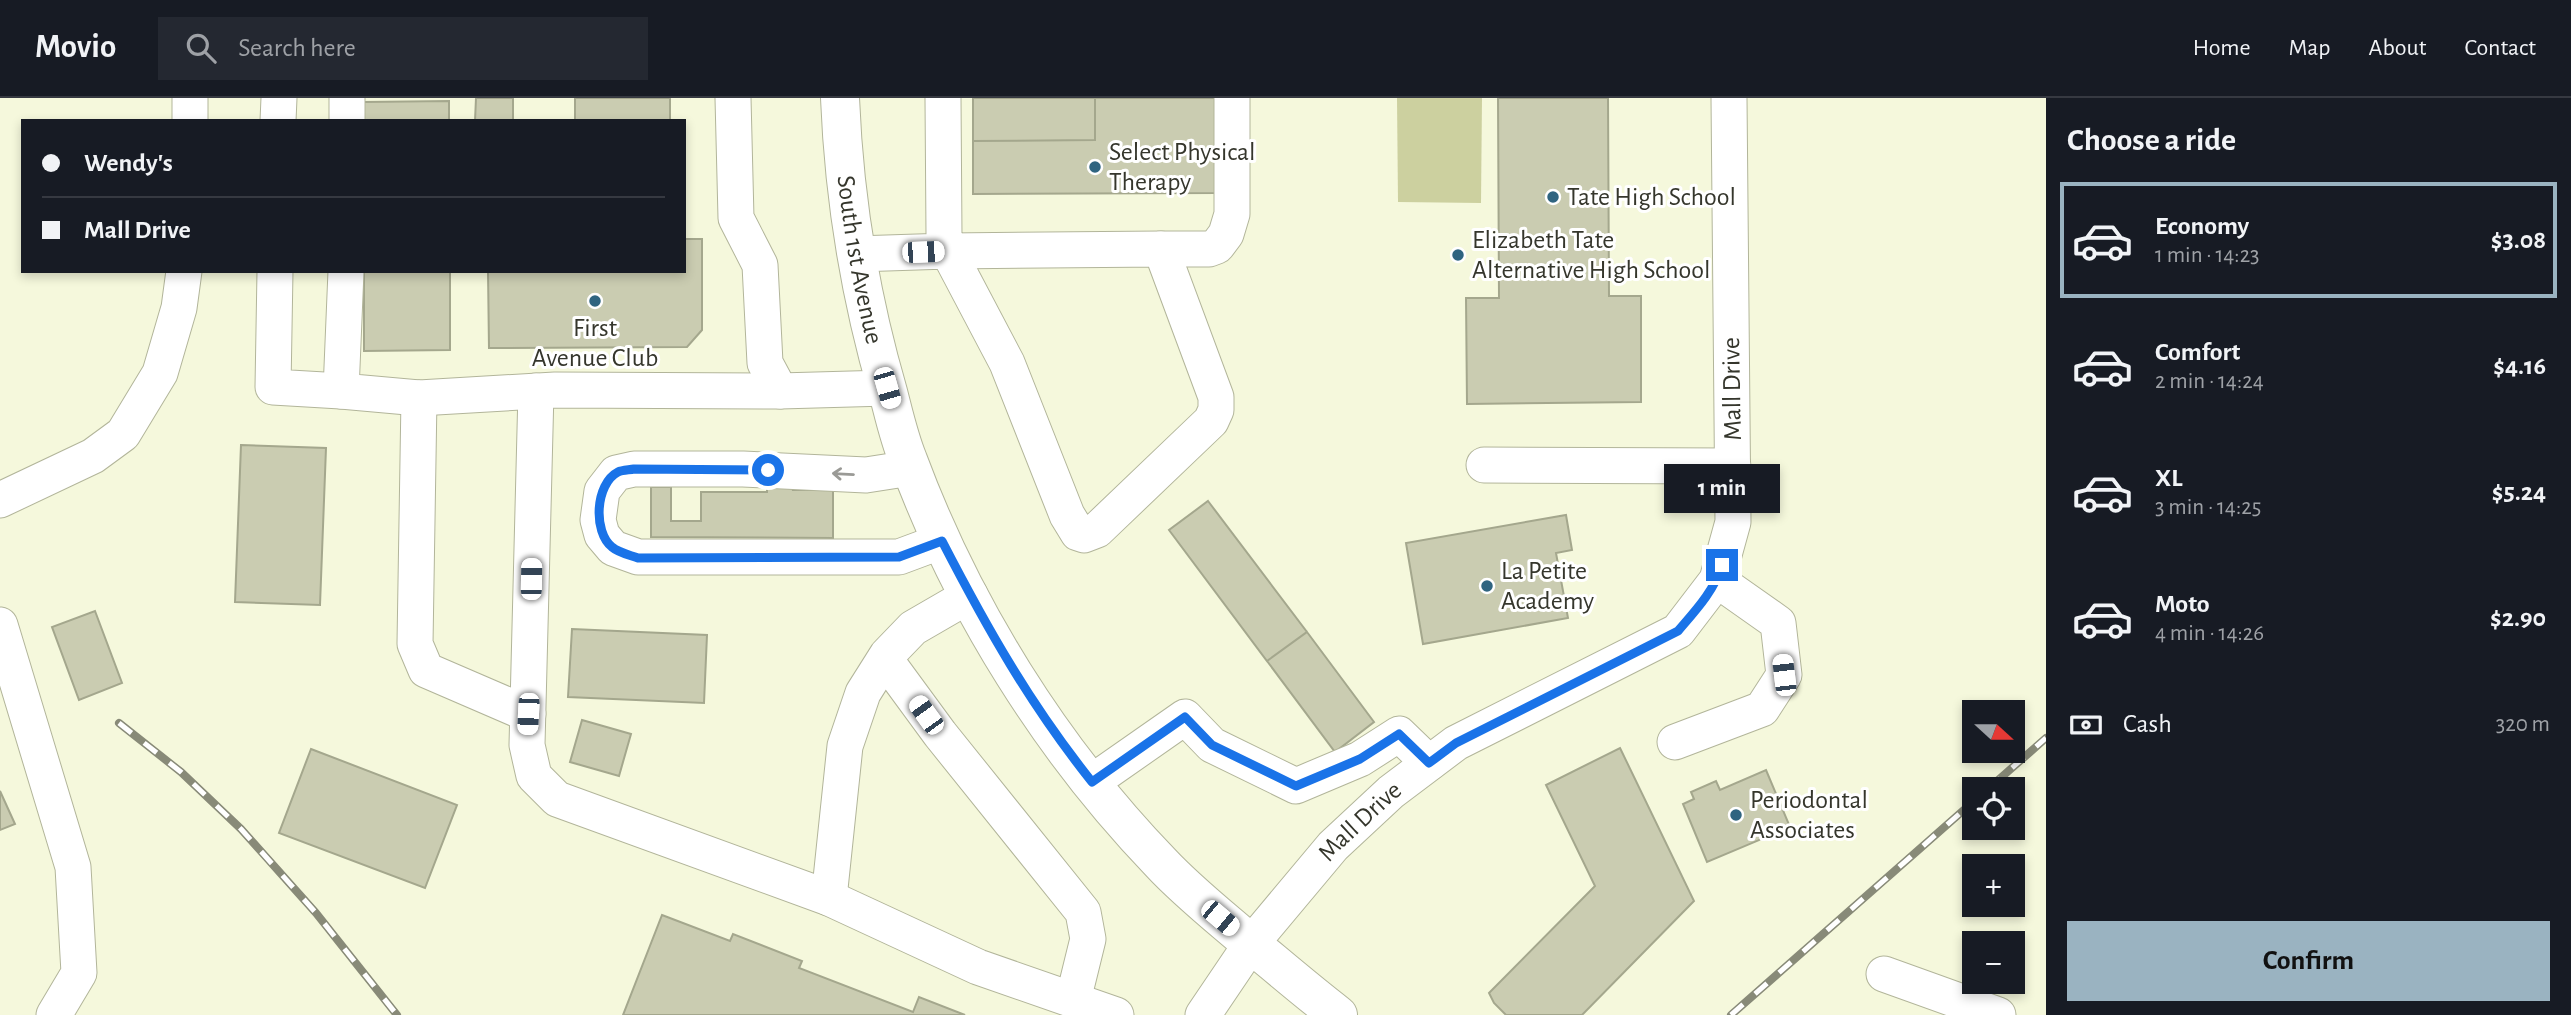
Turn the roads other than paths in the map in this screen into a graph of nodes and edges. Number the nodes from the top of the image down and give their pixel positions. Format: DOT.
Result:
graph roads {
  1 [pos="191,98"];
  2 [pos="279,98"];
  3 [pos="347,98"];
  4 [pos="733,98"];
  5 [pos="840,98"];
  6 [pos="943,98"];
  7 [pos="1231,98"];
  8 [pos="1729,98"];
  9 [pos="190,119"];
  10 [pos="278,119"];
  11 [pos="347,119"];
  12 [pos="1161,249"];
  13 [pos="948,251"];
  14 [pos="856,254"];
  15 [pos="184,273"];
  16 [pos="275,273"];
  17 [pos="346,273"];
  18 [pos="887,388"];
  19 [pos="341,391"];
  20 [pos="536,391"];
  21 [pos="779,391"];
  22 [pos="419,398"];
  23 [pos="1484,465"];
  24 [pos="1733,466"];
  25 [pos="911,468"];
  26 [pos="0,500"];
  27 [pos="942,541"];
  28 [pos="1717,580"];
  29 [pos="970,595"];
  30 [pos="0,627"];
  31 [pos="885,659"];
  32 [pos="528,714"];
  33 [pos="1675,742"];
  34 [pos="1429,763"];
  35 [pos="1092,782"];
  36 [pos="829,898"];
  37 [pos="1251,944"];
  38 [pos="1884,974"];
  39 [pos="1073,1000"];
  40 [pos="54,1015"];
  41 [pos="1116,1015"];
  42 [pos="1203,1015"];
  43 [pos="1338,1015"];
  44 [pos="1998,1015"];
  1 -- 9 [label="street"];
  2 -- 10 [label="street"];
  3 -- 11 [label="street"];
  4 -- 21 [label="street"];
  5 -- 14 [label="main road, South 1st Avenue"];
  6 -- 13 [label="street"];
  7 -- 12 [label="street"];
  8 -- 24 [label="street, Mall Drive"];
  12 -- 13 [label="street"];
  12 -- 13 [label="street"];
  13 -- 14 [label="street"];
  14 -- 18 [label="main road, South 1st Avenue"];
  15 -- 26 [label="street"];
  16 -- 19 [label="street"];
  17 -- 19 [label="street"];
  18 -- 21 [label="street"];
  18 -- 25 [label="main road, South 1st Avenue"];
  19 -- 22 [label="street"];
  20 -- 21 [label="street"];
  20 -- 22 [label="street"];
  20 -- 32 [label="street"];
  22 -- 32 [label="street"];
  23 -- 24 [label="street"];
  24 -- 28 [label="street, Mall Drive"];
  25 -- 27 [label="main road, South 1st Avenue"];
  25 -- 27 [label="street, one-way"];
  27 -- 29 [label="main road, South 1st Avenue"];
  28 -- 33 [label="street"];
  28 -- 34 [label="street, Mall Drive"];
  29 -- 31 [label="street"];
  29 -- 35 [label="main road, South 1st Avenue"];
  30 -- 40 [label="street"];
  31 -- 36 [label="street"];
  31 -- 39 [label="street"];
  32 -- 36 [label="street"];
  34 -- 35 [label="street"];
  34 -- 37 [label="street, Mall Drive"];
  35 -- 37 [label="main road, South 1st Avenue"];
  36 -- 39 [label="street"];
  37 -- 42 [label="street, Mall Drive"];
  37 -- 43 [label="main road, South 1st Avenue"];
  38 -- 44 [label="street"];
  39 -- 41 [label="street"];
}
